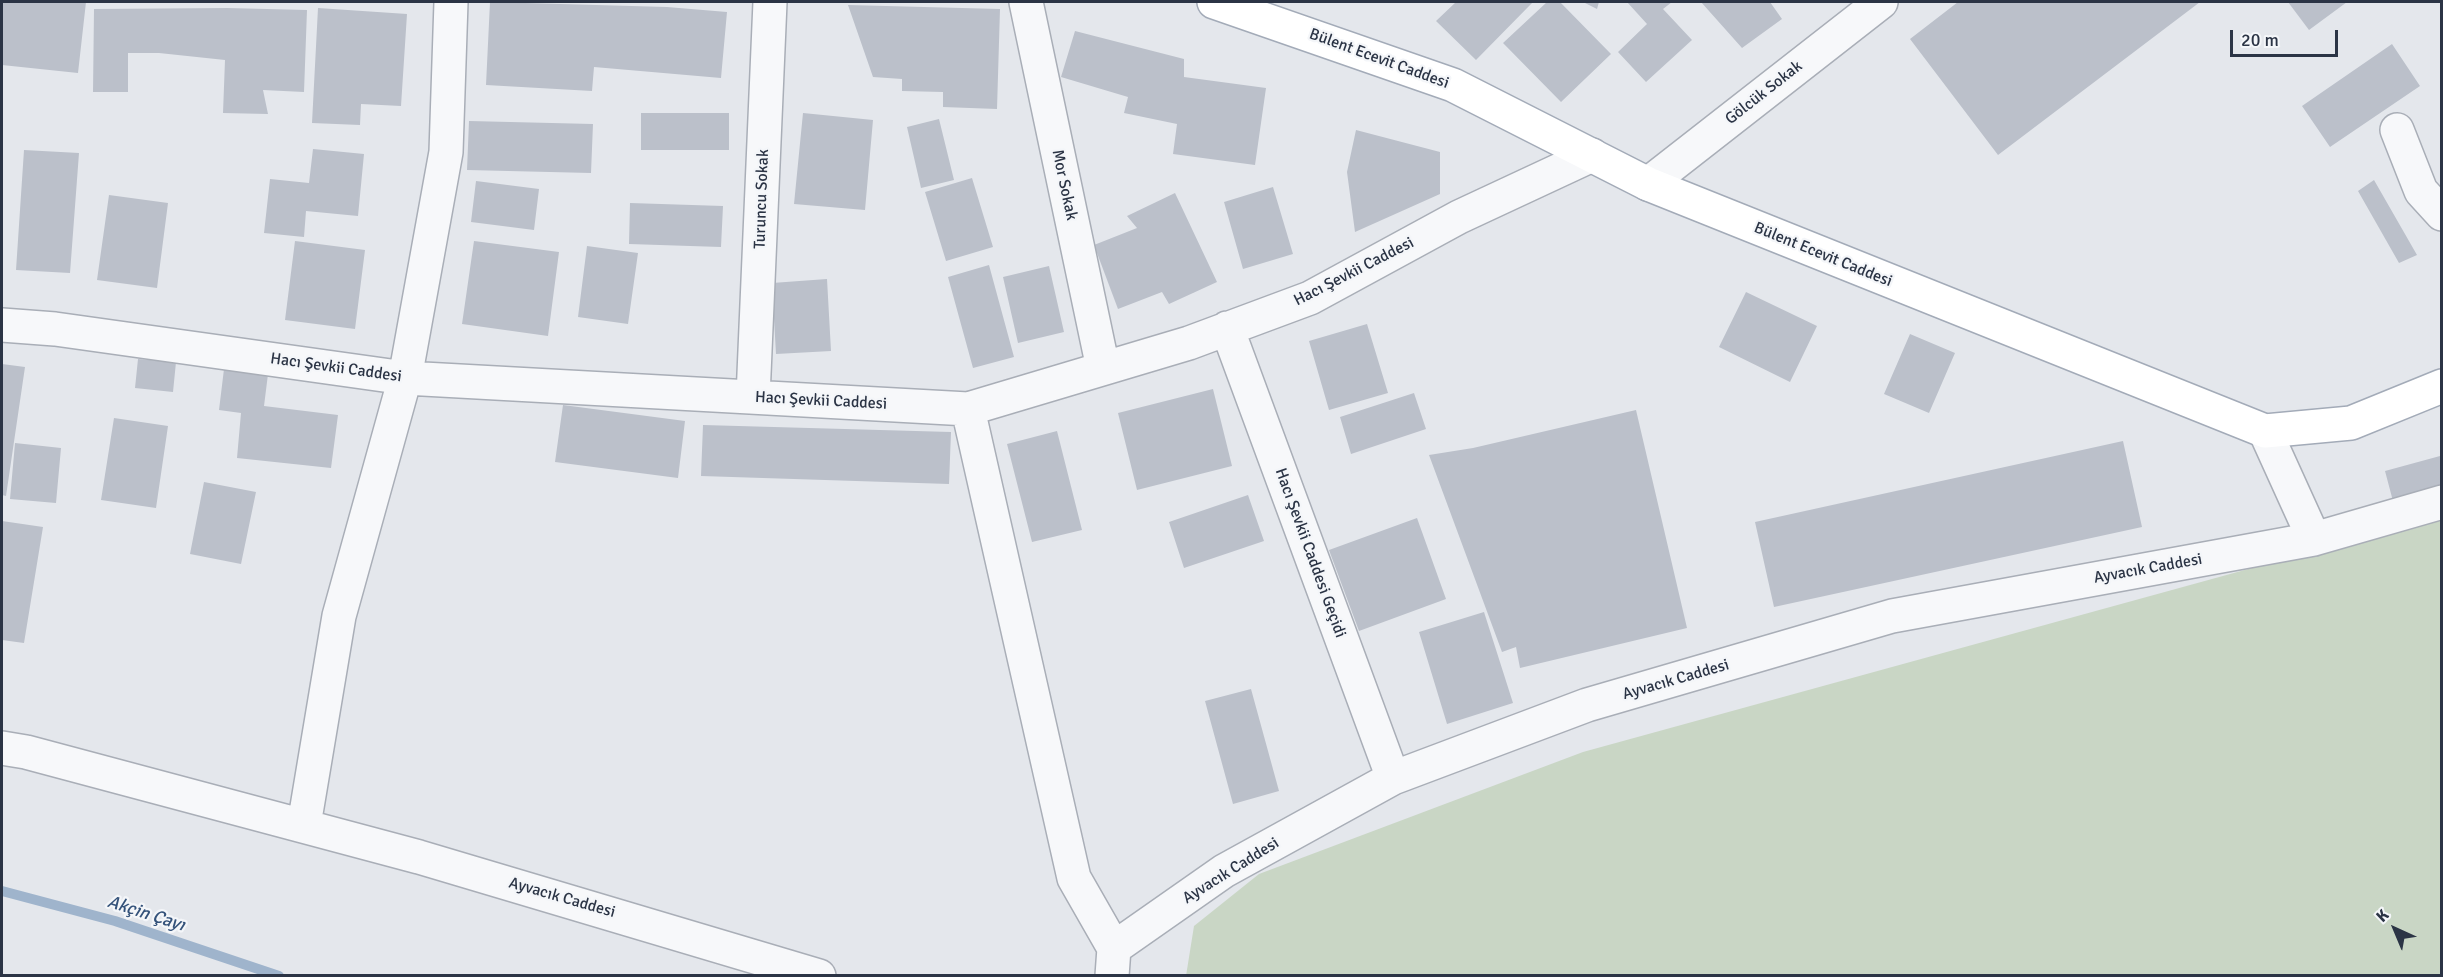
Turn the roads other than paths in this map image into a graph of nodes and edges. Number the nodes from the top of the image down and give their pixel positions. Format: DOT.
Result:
graph roads {
  1 [pos="451,2"];
  2 [pos="770,2"];
  3 [pos="1026,2"];
  4 [pos="1881,2"];
  5 [pos="1225,3"];
  6 [pos="2397,130"];
  7 [pos="1592,155"];
  8 [pos="1648,184"];
  9 [pos="2442,214"];
  10 [pos="2,325"];
  11 [pos="1227,328"];
  12 [pos="1103,368"];
  13 [pos="405,378"];
  14 [pos="2442,386"];
  15 [pos="753,397"];
  16 [pos="968,409"];
  17 [pos="2265,431"];
  18 [pos="2442,502"];
  19 [pos="2314,539"];
  20 [pos="2,748"];
  21 [pos="1393,778"];
  22 [pos="304,825"];
  23 [pos="1113,962"];
  24 [pos="819,975"];
  1 -- 13 [label="street"];
  2 -- 15 [label="street, Turuncu Sokak"];
  3 -- 12 [label="street, Mor Sokak"];
  4 -- 8 [label="street, Gölcük Sokak"];
  5 -- 7 [label="main road, Bülent Ecevit Caddesi"];
  6 -- 9 [label="street"];
  7 -- 8 [label="main road, Bülent Ecevit Caddesi"];
  7 -- 11 [label="street, Hacı Şevkii Caddesi"];
  8 -- 17 [label="main road, Bülent Ecevit Caddesi"];
  10 -- 13 [label="street, Hacı Şevkii Caddesi"];
  11 -- 12 [label="street, Hacı Şevkii Caddesi"];
  11 -- 21 [label="street, Hacı Şevkii Caddesi Geçidi"];
  12 -- 16 [label="street, Hacı Şevkii Caddesi"];
  13 -- 15 [label="street, Hacı Şevkii Caddesi"];
  13 -- 22 [label="street"];
  14 -- 17 [label="main road, Bülent Ecevit Caddesi"];
  15 -- 16 [label="street, Hacı Şevkii Caddesi"];
  16 -- 23 [label="street"];
  17 -- 19 [label="street"];
  18 -- 19 [label="street, Ayvacık Caddesi"];
  19 -- 21 [label="street, Ayvacık Caddesi"];
  20 -- 22 [label="street, Ayvacık Caddesi"];
  21 -- 23 [label="street, Ayvacık Caddesi"];
  22 -- 24 [label="street, Ayvacık Caddesi"];
}
